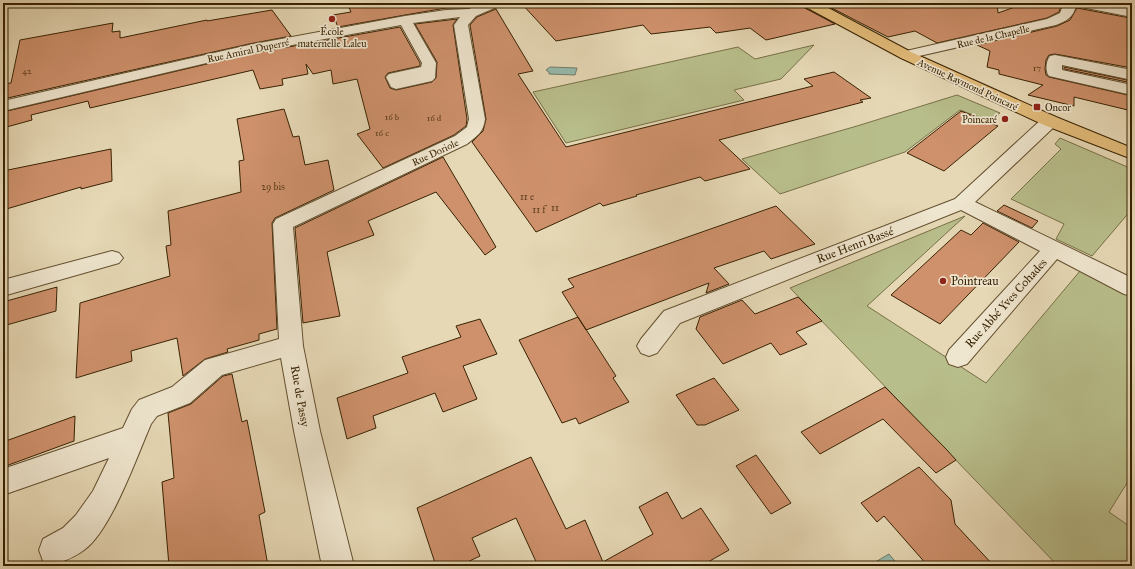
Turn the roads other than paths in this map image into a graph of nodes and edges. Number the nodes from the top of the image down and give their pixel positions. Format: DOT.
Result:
graph roads {
  1 [pos="494,3"];
  2 [pos="809,3"];
  3 [pos="1070,3"];
  4 [pos="1078,3"];
  5 [pos="471,13"];
  6 [pos="1132,13"];
  7 [pos="405,20"];
  8 [pos="906,55"];
  9 [pos="428,70"];
  10 [pos="1132,75"];
  11 [pos="1132,90"];
  12 [pos="3,106"];
  13 [pos="1050,121"];
  14 [pos="1132,154"];
  15 [pos="962,203"];
  16 [pos="283,224"];
  17 [pos="1054,249"];
  18 [pos="112,258"];
  19 [pos="3,288"];
  20 [pos="1132,288"];
  21 [pos="291,346"];
  22 [pos="649,346"];
  23 [pos="958,357"];
  24 [pos="132,437"];
  25 [pos="3,482"];
  26 [pos="54,550"];
  27 [pos="338,566"];
  1 -- 5 [label="street, Rue Amiral Duperré"];
  2 -- 8 [label="main road, Avenue Raymond Poincaré"];
  3 -- 8 [label="street, Rue de la Chapelle"];
  4 -- 6 [label="street"];
  5 -- 7 [label="street, Rue Amiral Duperré"];
  5 -- 16 [label="street, Rue Doriole"];
  7 -- 9 [label="street"];
  7 -- 12 [label="street, Rue Amiral Duperré"];
  8 -- 13 [label="main road, Avenue Raymond Poincaré"];
  10 -- 11 [label="street"];
  13 -- 14 [label="main road, Avenue Raymond Poincaré"];
  13 -- 15 [label="street, Rue Henri Bassé"];
  15 -- 17 [label="street, Rue Abbé Yves Cohades"];
  15 -- 22 [label="street, Rue Henri Bassé"];
  16 -- 21 [label="street, Rue de Passy"];
  17 -- 20 [label="street, Rue Abbé Yves Cohades"];
  17 -- 23 [label="street, Rue Abbé Yves Cohades"];
  18 -- 19 [label="street"];
  21 -- 24 [label="street"];
  21 -- 27 [label="street, Rue de Passy"];
  24 -- 25 [label="street"];
  24 -- 26 [label="street"];
}
